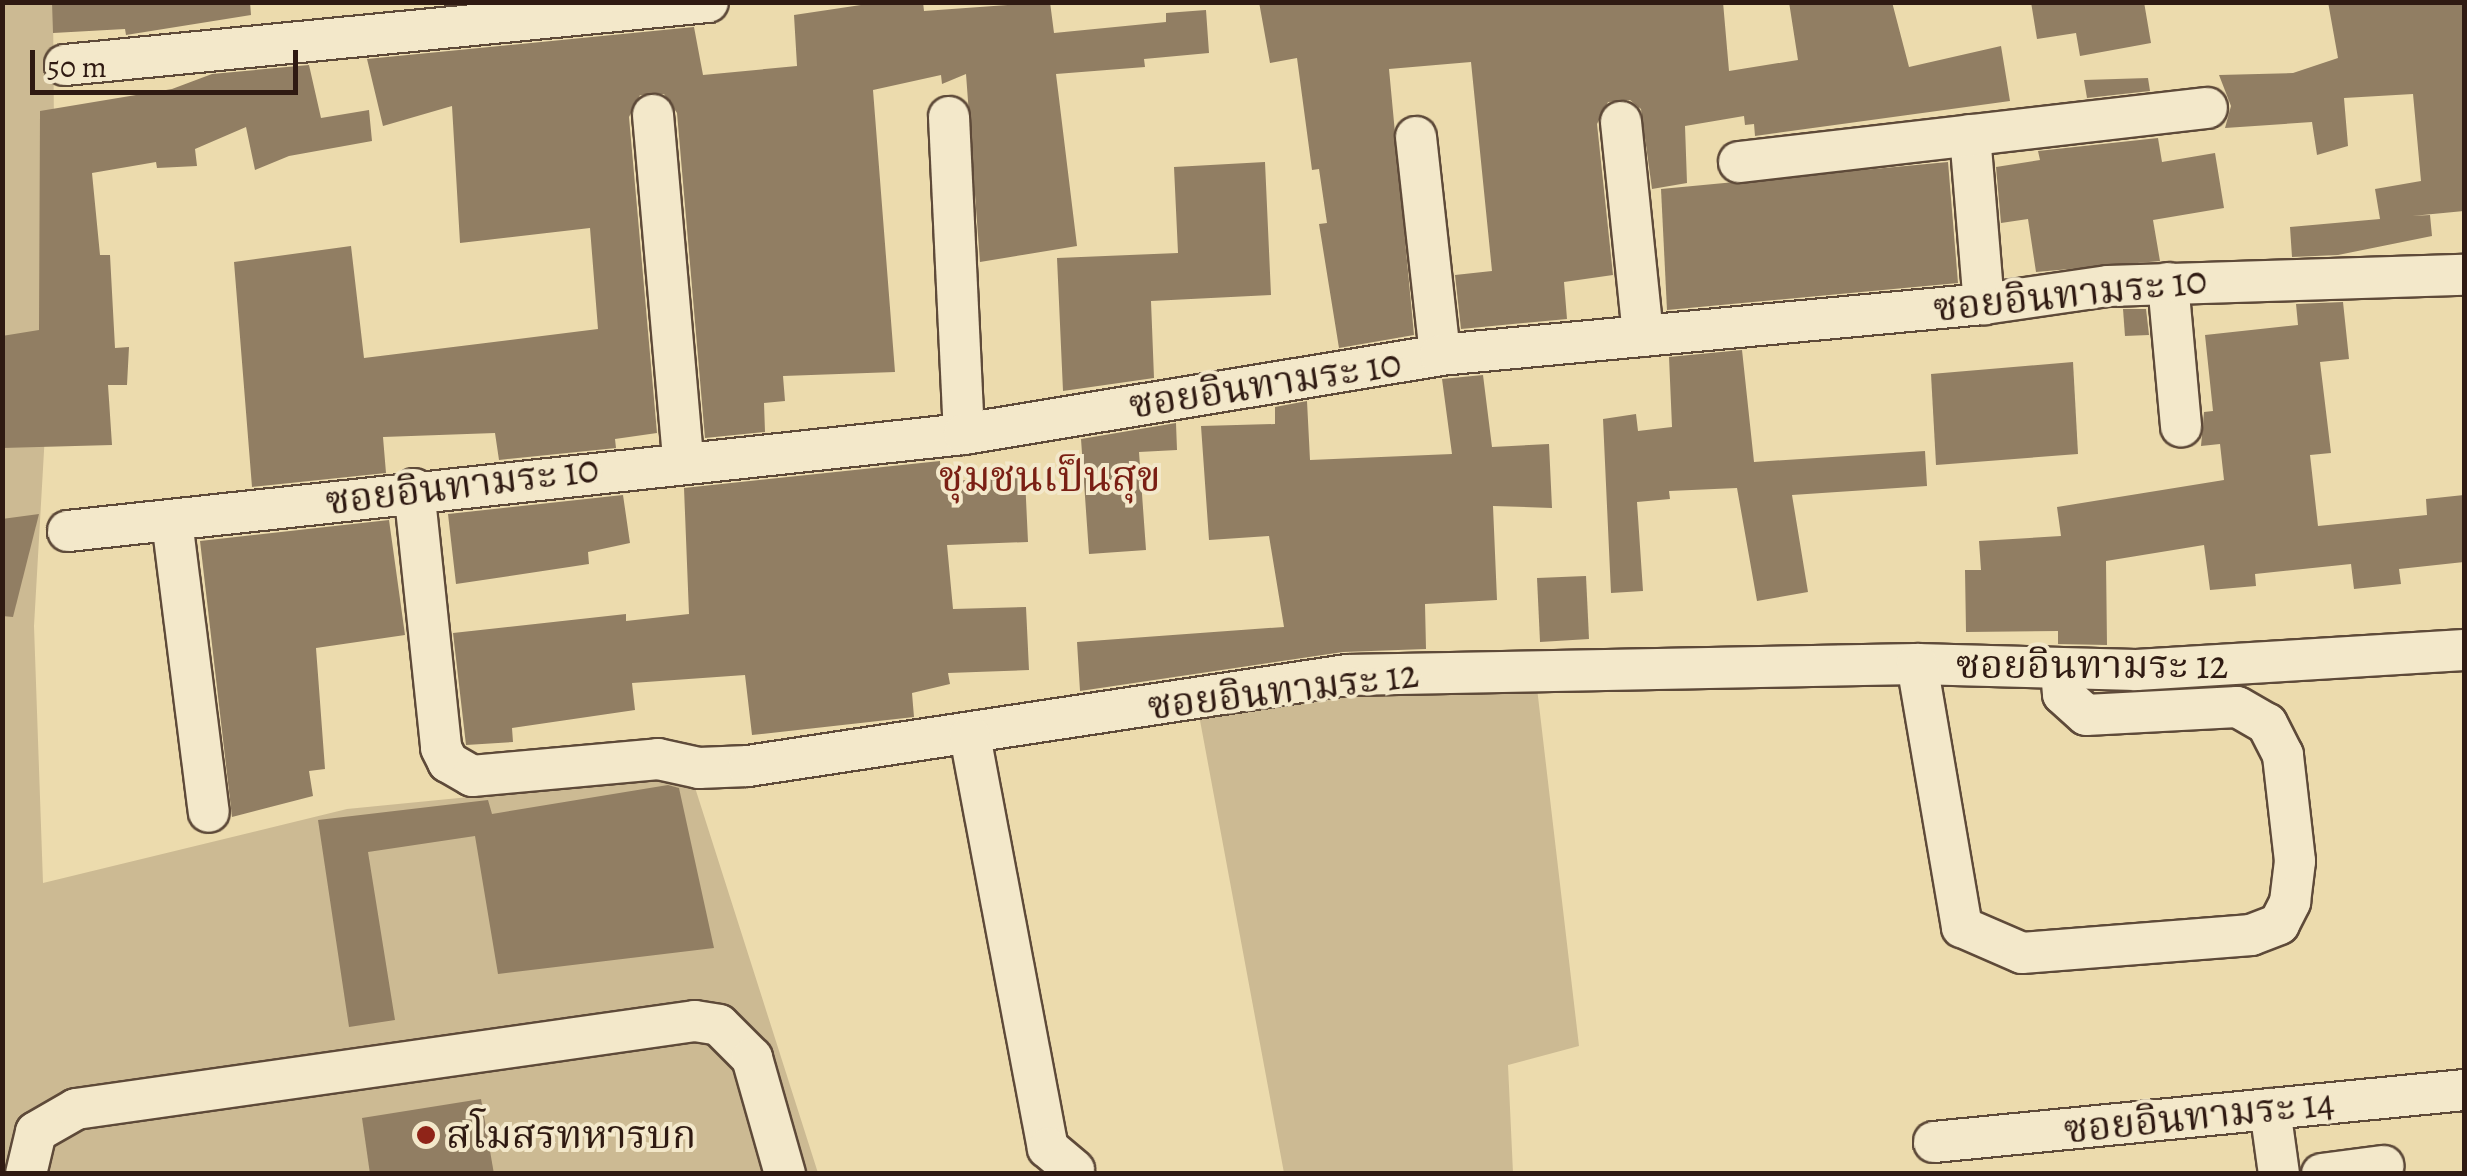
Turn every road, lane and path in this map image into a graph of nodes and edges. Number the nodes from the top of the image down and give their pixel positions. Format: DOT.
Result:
graph roads {
  1 [pos="708,2"];
  2 [pos="65,64"];
  3 [pos="2207,108"];
  4 [pos="653,115"];
  5 [pos="950,116"];
  6 [pos="1621,122"];
  7 [pos="1970,135"];
  8 [pos="1416,137"];
  9 [pos="1739,162"];
  10 [pos="2464,275"];
  11 [pos="2168,283"];
  12 [pos="1984,304"];
  13 [pos="1643,336"];
  14 [pos="1440,355"];
  15 [pos="2181,426"];
  16 [pos="964,434"];
  17 [pos="682,460"];
  18 [pos="414,489"];
  19 [pos="172,521"];
  20 [pos="68,532"];
  21 [pos="2464,650"];
  22 [pos="1918,664"];
  23 [pos="2061,670"];
  24 [pos="970,736"];
  25 [pos="209,812"];
  26 [pos="2464,1090"];
  27 [pos="2270,1109"];
  28 [pos="1934,1142"];
  29 [pos="18,1161"];
  30 [pos="2383,1166"];
  31 [pos="1074,1170"];
  32 [pos="785,1174"];
  33 [pos="2279,1174"];
  34 [pos="2322,1174"];
  1 -- 2 [label="street"];
  3 -- 7 [label="street"];
  4 -- 17 [label="street"];
  5 -- 16 [label="street"];
  6 -- 13 [label="street"];
  7 -- 9 [label="street"];
  7 -- 12 [label="street"];
  8 -- 14 [label="street"];
  10 -- 11 [label="street, ซอยอินทามระ 10"];
  11 -- 12 [label="street, ซอยอินทามระ 10"];
  11 -- 15 [label="street"];
  12 -- 13 [label="street, ซอยอินทามระ 10"];
  13 -- 14 [label="street, ซอยอินทามระ 10"];
  14 -- 16 [label="street, ซอยอินทามระ 10"];
  16 -- 17 [label="street, ซอยอินทามระ 10"];
  17 -- 18 [label="street, ซอยอินทามระ 10"];
  18 -- 19 [label="street, ซอยอินทามระ 10"];
  18 -- 24 [label="street, ซอยอินทามระ 12"];
  19 -- 20 [label="street, ซอยอินทามระ 10"];
  19 -- 25 [label="street"];
  21 -- 23 [label="street, ซอยอินทามระ 12"];
  22 -- 23 [label="street, ซอยอินทามระ 12"];
  22 -- 23 [label="street"];
  22 -- 24 [label="street, ซอยอินทามระ 12"];
  24 -- 31 [label="street"];
  26 -- 27 [label="street, ซอยอินทามระ 14"];
  27 -- 28 [label="street, ซอยอินทามระ 14"];
  27 -- 33 [label="street"];
  29 -- 32 [label="street"];
  30 -- 34 [label="street"];
}
